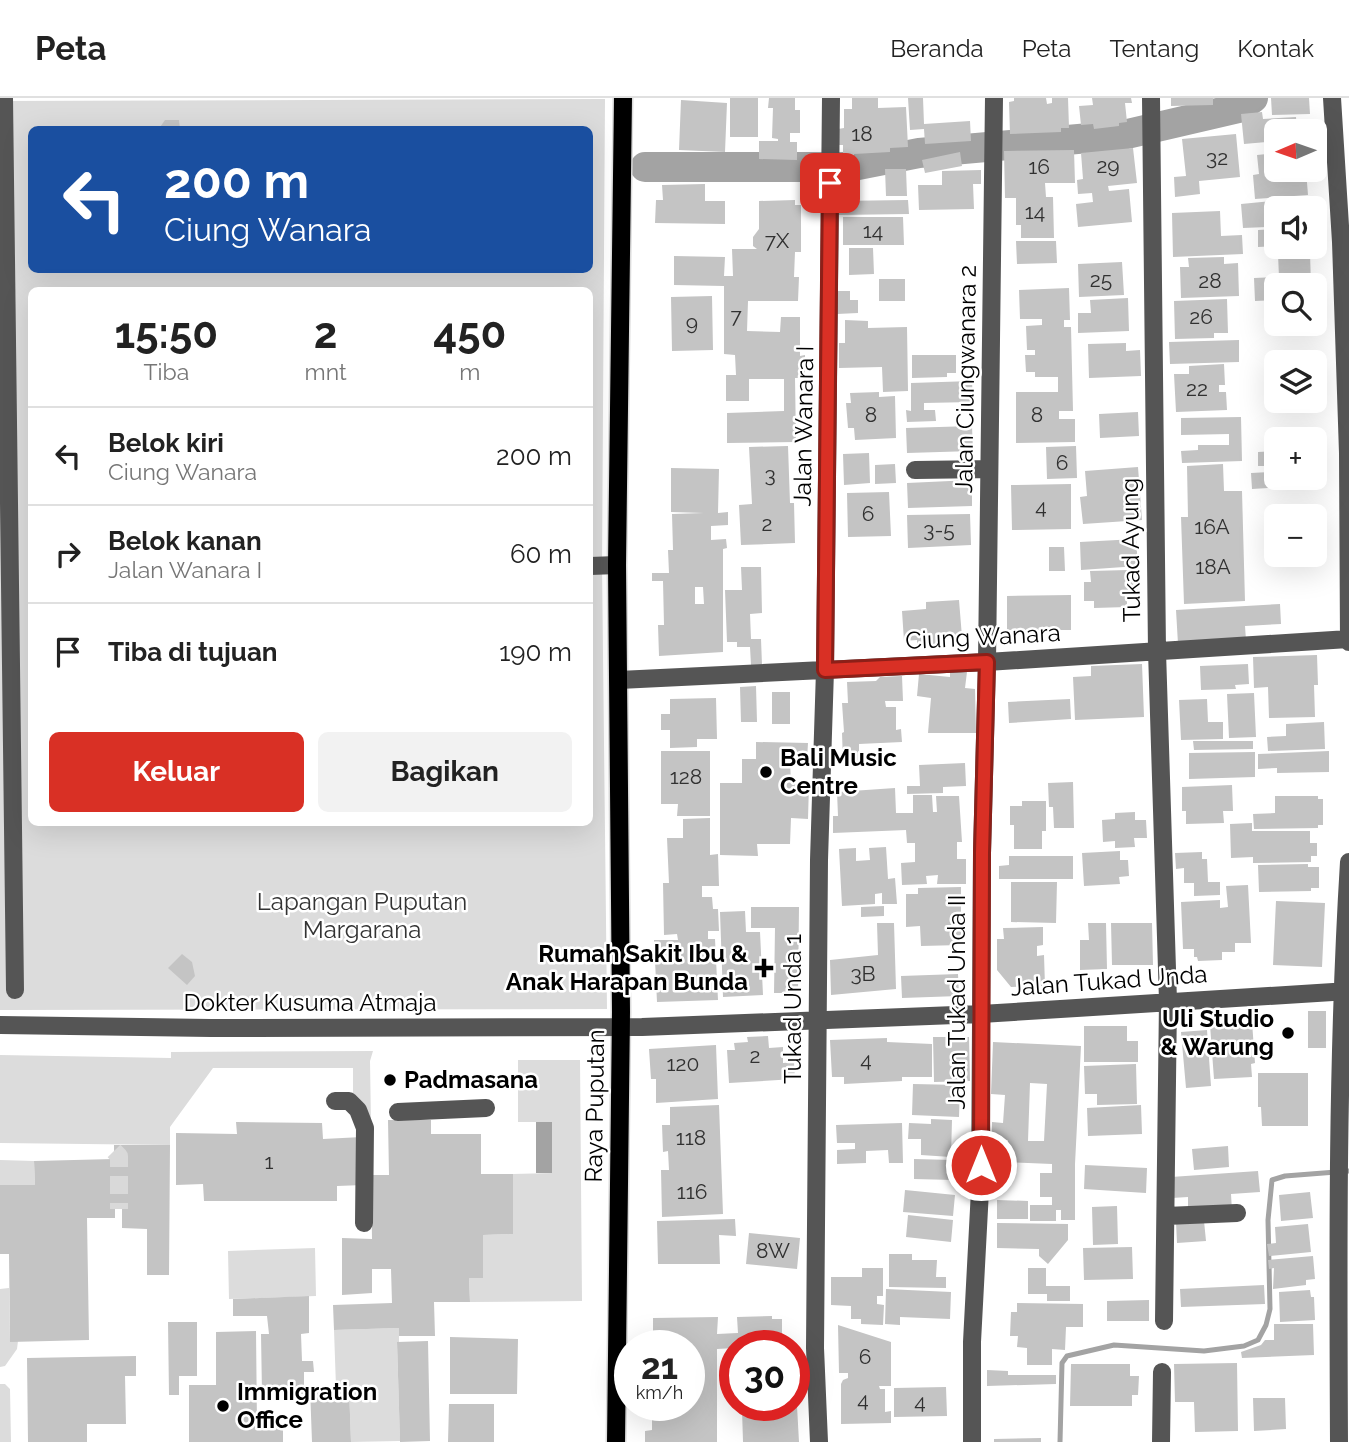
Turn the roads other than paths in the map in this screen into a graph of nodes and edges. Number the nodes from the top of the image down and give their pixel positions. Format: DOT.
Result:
graph roads {
  1 [pos="4,98"];
  2 [pos="623,98"];
  3 [pos="831,98"];
  4 [pos="994,98"];
  5 [pos="1151,98"];
  6 [pos="1338,102"];
  7 [pos="989,469"];
  8 [pos="915,470"];
  9 [pos="617,565"];
  10 [pos="593,566"];
  11 [pos="1349,640"];
  12 [pos="1157,651"];
  13 [pos="987,662"];
  14 [pos="825,670"];
  15 [pos="619,680"];
  16 [pos="1349,862"];
  17 [pos="15,990"];
  18 [pos="1345,992"];
  19 [pos="1168,1001"];
  20 [pos="981,1014"];
  21 [pos="818,1021"];
  22 [pos="0,1026"];
  23 [pos="621,1027"];
  24 [pos="335,1101"];
  25 [pos="485,1108"];
  26 [pos="398,1112"];
  27 [pos="1237,1213"];
  28 [pos="1166,1216"];
  29 [pos="364,1223"];
  30 [pos="1164,1321"];
  31 [pos="1162,1372"];
  32 [pos="616,1442"];
  33 [pos="819,1442"];
  34 [pos="972,1442"];
  35 [pos="1161,1442"];
  36 [pos="1339,1442"];
  1 -- 17 [label="street"];
  2 -- 9 [label="main road, Raya Puputan"];
  3 -- 14 [label="street, Jalan Wanara I"];
  4 -- 7 [label="street, Jalan Ciungwanara 2"];
  5 -- 12 [label="street, Tukad Ayung"];
  6 -- 11 [label="street"];
  7 -- 8 [label="street"];
  7 -- 13 [label="street, Jalan Ciungwanara 2"];
  9 -- 10 [label="street"];
  9 -- 15 [label="main road, Raya Puputan"];
  11 -- 12 [label="street, Ciung Wanara"];
  12 -- 13 [label="street, Ciung Wanara"];
  12 -- 19 [label="street, Tukad Ayung"];
  13 -- 14 [label="street, Ciung Wanara"];
  13 -- 20 [label="street, Jalan Tukad Unda II"];
  14 -- 15 [label="street, Ciung Wanara"];
  14 -- 21 [label="street, Tukad Unda 1"];
  15 -- 23 [label="main road, Raya Puputan"];
  16 -- 18 [label="street"];
  18 -- 19 [label="street, Jalan Tukad Unda"];
  18 -- 36 [label="street"];
  19 -- 20 [label="street, Jalan Tukad Unda"];
  19 -- 28 [label="street, Tukad Ayung"];
  20 -- 21 [label="street, Jalan Tukad Unda"];
  20 -- 34 [label="street, Jalan Tukad Unda II"];
  21 -- 23 [label="street, Jalan Tukad Unda"];
  21 -- 33 [label="street, Tukad Unda 1"];
  22 -- 23 [label="street, Dokter Kusuma Atmaja"];
  23 -- 32 [label="main road, Raya Puputan"];
  24 -- 29 [label="street"];
  25 -- 26 [label="street"];
  27 -- 28 [label="street"];
  28 -- 30 [label="street, Tukad Ayung"];
  31 -- 35 [label="street"];
}
